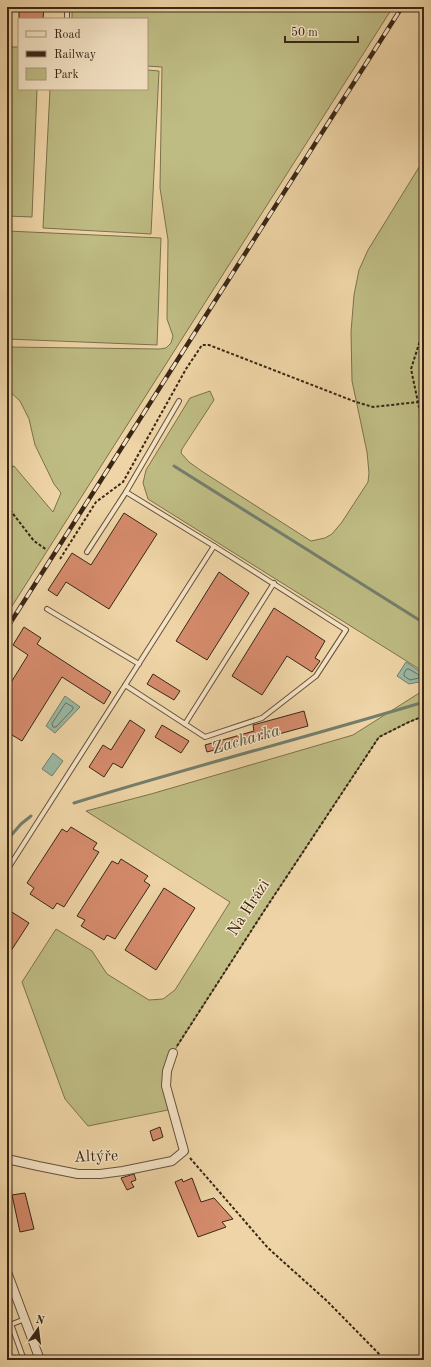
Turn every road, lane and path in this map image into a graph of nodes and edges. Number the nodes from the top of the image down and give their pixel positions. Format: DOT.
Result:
graph roads {
  1 [pos="67,7"];
  2 [pos="66,18"];
  3 [pos="424,328"];
  4 [pos="179,401"];
  5 [pos="418,402"];
  6 [pos="424,416"];
  7 [pos="126,492"];
  8 [pos="7,506"];
  9 [pos="214,546"];
  10 [pos="47,550"];
  11 [pos="87,552"];
  12 [pos="60,559"];
  13 [pos="274,584"];
  14 [pos="47,609"];
  15 [pos="139,664"];
  16 [pos="125,685"];
  17 [pos="424,716"];
  18 [pos="185,724"];
  19 [pos="7,870"];
  20 [pos="173,1053"];
  21 [pos="184,1151"];
  22 [pos="7,1158"];
  23 [pos="7,1272"];
  24 [pos="25,1320"];
  25 [pos="9,1325"];
  26 [pos="24,1360"];
  27 [pos="40,1360"];
  28 [pos="385,1360"];
  1 -- 2 [label="lane"];
  3 -- 5 [label="path"];
  4 -- 7 [label="lane"];
  5 -- 6 [label="path"];
  5 -- 12 [label="path"];
  7 -- 9 [label="lane"];
  7 -- 11 [label="lane"];
  8 -- 10 [label="path"];
  9 -- 13 [label="lane"];
  9 -- 15 [label="lane"];
  13 -- 18 [label="lane"];
  13 -- 18 [label="lane"];
  14 -- 15 [label="lane"];
  15 -- 16 [label="lane"];
  16 -- 18 [label="lane"];
  16 -- 19 [label="lane"];
  17 -- 20 [label="path, Na Hrázi"];
  20 -- 21 [label="street"];
  21 -- 22 [label="street, Altýře"];
  21 -- 28 [label="path"];
  23 -- 24 [label="street"];
  24 -- 25 [label="lane"];
  24 -- 27 [label="street"];
  25 -- 26 [label="lane"];
}
